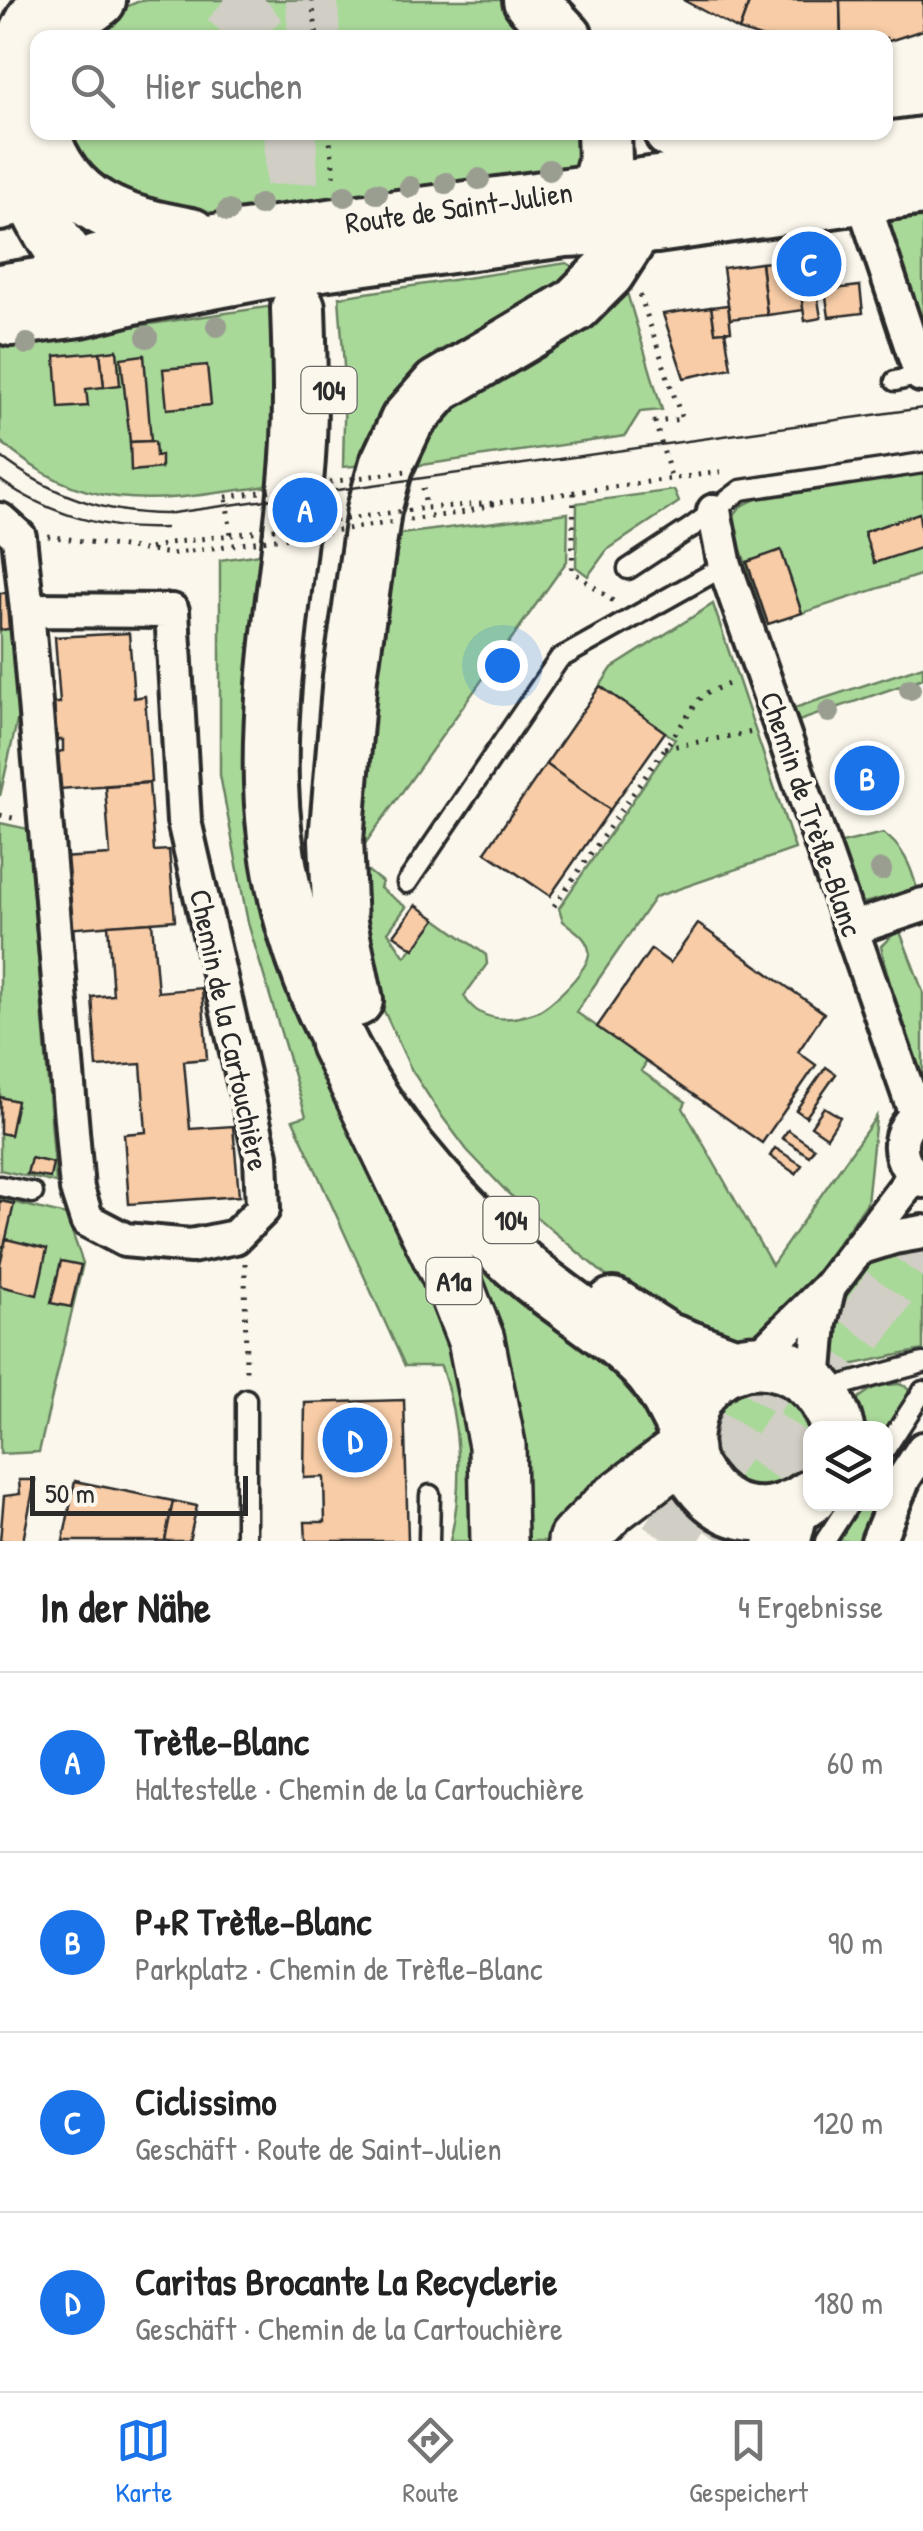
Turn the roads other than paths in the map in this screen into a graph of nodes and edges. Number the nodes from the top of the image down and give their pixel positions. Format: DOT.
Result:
graph roads {
  1 [pos="47,0"];
  2 [pos="98,0"];
  3 [pos="530,0"];
  4 [pos="67,30"];
  5 [pos="558,30"];
  6 [pos="25,138"];
  7 [pos="604,140"];
  8 [pos="688,140"];
  9 [pos="923,144"];
  10 [pos="811,158"];
  11 [pos="923,188"];
  12 [pos="862,198"];
  13 [pos="0,204"];
  14 [pos="607,215"];
  15 [pos="222,240"];
  16 [pos="80,270"];
  17 [pos="0,291"];
  18 [pos="136,296"];
  19 [pos="312,306"];
  20 [pos="0,320"];
  21 [pos="908,378"];
  22 [pos="923,463"];
  23 [pos="714,511"];
  24 [pos="10,529"];
  25 [pos="725,566"];
  26 [pos="628,569"];
  27 [pos="27,610"];
  28 [pos="407,883"];
  29 [pos="923,905"];
  30 [pos="851,930"];
  31 [pos="347,1021"];
  32 [pos="920,1114"];
  33 [pos="919,1179"];
  34 [pos="0,1186"];
  35 [pos="33,1193"];
  36 [pos="923,1232"];
  37 [pos="859,1248"];
  38 [pos="829,1287"];
  39 [pos="923,1363"];
  40 [pos="745,1364"];
  41 [pos="923,1391"];
  42 [pos="246,1399"];
  43 [pos="826,1403"];
  44 [pos="893,1437"];
  45 [pos="685,1440"];
  46 [pos="923,1449"];
  47 [pos="430,1495"];
  48 [pos="831,1511"];
  49 [pos="802,1522"];
  50 [pos="246,1541"];
  51 [pos="429,1541"];
  52 [pos="498,1541"];
  53 [pos="576,1541"];
  54 [pos="878,1541"];
  1 -- 6 [label="main road"];
  2 -- 4 [label="main road"];
  3 -- 5 [label="main road"];
  6 -- 13 [label="main road"];
  6 -- 15 [label="main road"];
  6 -- 16 [label="main road"];
  7 -- 14 [label="main road"];
  8 -- 10 [label="main road"];
  9 -- 10 [label="main road, Route de Saint-Julien"];
  10 -- 14 [label="main road, Route de Saint-Julien"];
  11 -- 12 [label="main road, Route de Saint-Julien"];
  12 -- 14 [label="main road, Route de Saint-Julien"];
  12 -- 21 [label="street"];
  14 -- 15 [label="main road, Route de Saint-Julien"];
  14 -- 18 [label="main road, Route de Saint-Julien"];
  14 -- 31 [label="main road"];
  15 -- 16 [label="main road, Route de Saint-Julien"];
  16 -- 17 [label="main road, Route de Saint-Julien"];
  16 -- 18 [label="main road"];
  18 -- 20 [label="main road, Route de Saint-Julien"];
  19 -- 31 [label="main road, 104"];
  22 -- 23 [label="lane"];
  23 -- 25 [label="street, Chemin de Trèfle-Blanc"];
  23 -- 26 [label="lane"];
  24 -- 27 [label="street"];
  25 -- 28 [label="lane"];
  25 -- 30 [label="street, Chemin de Trèfle-Blanc"];
  27 -- 27 [label="street, Chemin de la Cartouchière"];
  29 -- 30 [label="street"];
  30 -- 32 [label="street, Chemin de Trèfle-Blanc"];
  31 -- 40 [label="main road, 104"];
  31 -- 45 [label="main road, 104"];
  31 -- 52 [label="highway, A1a"];
  32 -- 33 [label="street"];
  33 -- 37 [label="street"];
  34 -- 35 [label="lane"];
  36 -- 37 [label="street"];
  37 -- 38 [label="street"];
  38 -- 40 [label="street"];
  38 -- 43 [label="street"];
  39 -- 43 [label="lane"];
  40 -- 43 [label="main road"];
  40 -- 45 [label="main road"];
  41 -- 44 [label="lane"];
  42 -- 50 [label="lane"];
  45 -- 49 [label="main road"];
  45 -- 53 [label="highway"];
  46 -- 54 [label="street"];
  47 -- 51 [label="lane"];
  48 -- 49 [label="lane"];
}
